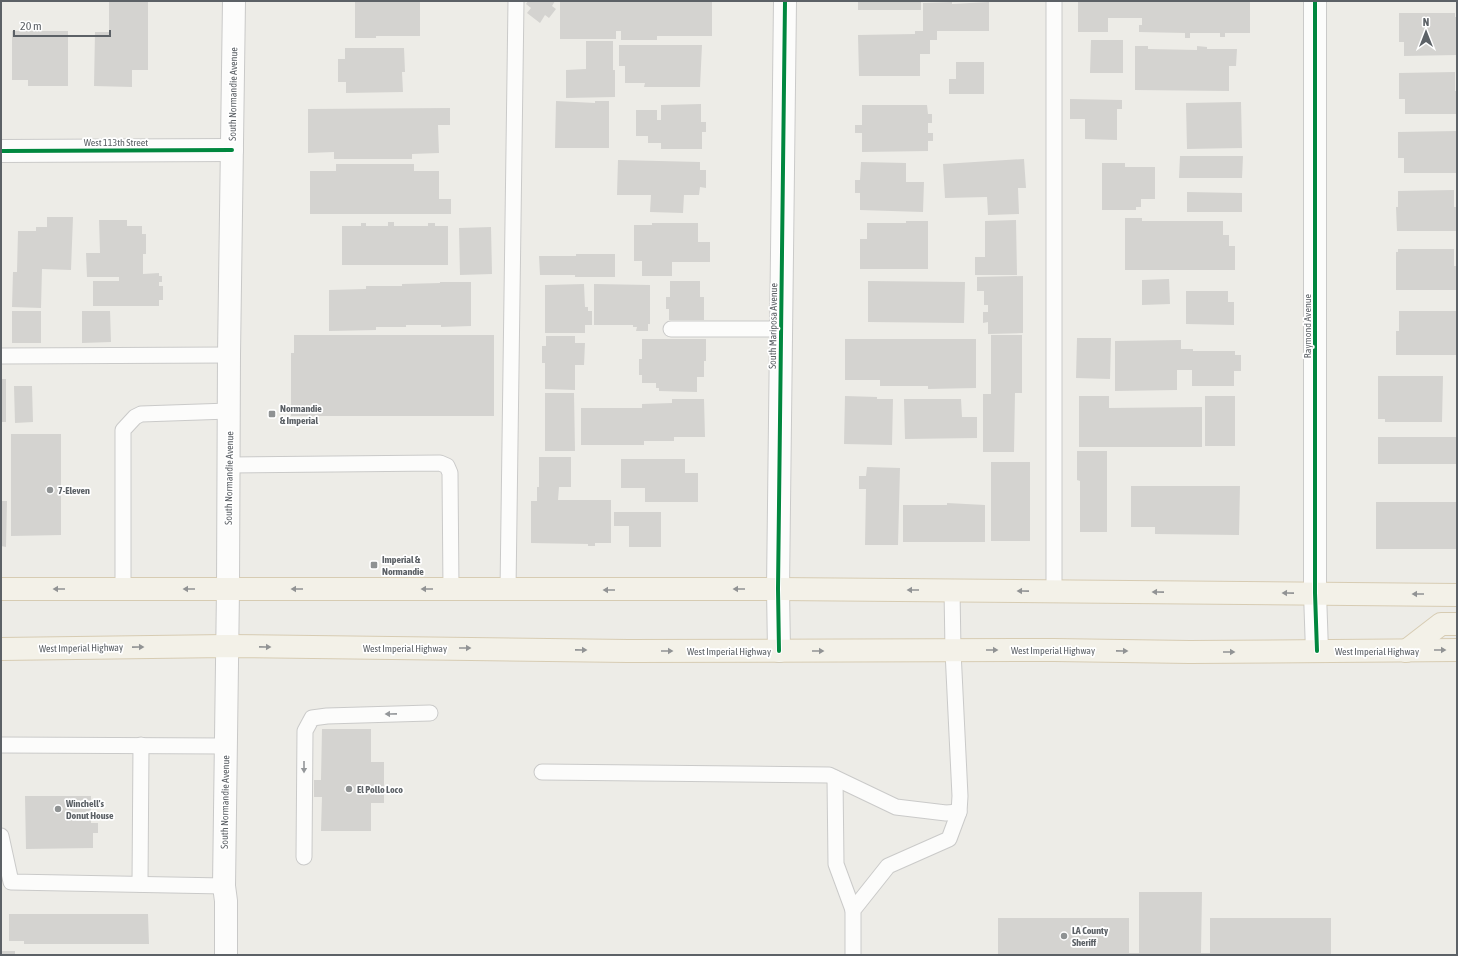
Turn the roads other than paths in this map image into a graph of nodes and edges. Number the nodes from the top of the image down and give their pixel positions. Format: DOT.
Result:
graph roads {
  1 [pos="234,1"];
  2 [pos="516,1"];
  3 [pos="785,1"];
  4 [pos="1054,1"];
  5 [pos="1315,1"];
  6 [pos="1,150"];
  7 [pos="232,150"];
  8 [pos="671,329"];
  9 [pos="781,329"];
  10 [pos="229,355"];
  11 [pos="1,356"];
  12 [pos="229,411"];
  13 [pos="229,465"];
  14 [pos="1,589"];
  15 [pos="123,589"];
  16 [pos="228,589"];
  17 [pos="450,589"];
  18 [pos="778,589"];
  19 [pos="508,590"];
  20 [pos="952,590"];
  21 [pos="1054,591"];
  22 [pos="1315,594"];
  23 [pos="1457,594"];
  24 [pos="1457,624"];
  25 [pos="226,646"];
  26 [pos="1,649"];
  27 [pos="1457,650"];
  28 [pos="778,651"];
  29 [pos="953,651"];
  30 [pos="1317,651"];
  31 [pos="1406,651"];
  32 [pos="430,713"];
  33 [pos="1,745"];
  34 [pos="141,745"];
  35 [pos="225,746"];
  36 [pos="542,772"];
  37 [pos="835,778"];
  38 [pos="959,812"];
  39 [pos="1,836"];
  40 [pos="304,857"];
  41 [pos="140,884"];
  42 [pos="224,886"];
  43 [pos="853,910"];
  44 [pos="226,955"];
  45 [pos="853,955"];
  1 -- 7 [label="street, South Normandie Avenue"];
  2 -- 19 [label="lane"];
  3 -- 9 [label="street, South Mariposa Avenue"];
  4 -- 21 [label="lane"];
  5 -- 22 [label="street, Raymond Avenue"];
  6 -- 7 [label="street, West 113th Street"];
  7 -- 10 [label="street, South Normandie Avenue"];
  8 -- 9 [label="lane"];
  9 -- 18 [label="street, South Mariposa Avenue"];
  10 -- 11 [label="lane"];
  10 -- 12 [label="street, South Normandie Avenue"];
  12 -- 13 [label="street, South Normandie Avenue"];
  12 -- 15 [label="lane"];
  13 -- 16 [label="street, South Normandie Avenue"];
  13 -- 17 [label="lane"];
  15 -- 14 [label="main road, one-way"];
  16 -- 15 [label="main road, one-way"];
  17 -- 16 [label="main road, one-way"];
  16 -- 25 [label="street, South Normandie Avenue"];
  17 -- 19 [label="main road"];
  18 -- 19 [label="main road, one-way"];
  20 -- 18 [label="main road, one-way"];
  18 -- 28 [label="street, South Mariposa Avenue"];
  21 -- 20 [label="main road, one-way"];
  20 -- 29 [label="lane"];
  22 -- 21 [label="main road, one-way"];
  23 -- 22 [label="main road, one-way"];
  22 -- 30 [label="street, Raymond Avenue"];
  24 -- 31 [label="main road"];
  26 -- 25 [label="main road, West Imperial Highway, one-way"];
  25 -- 28 [label="main road, West Imperial Highway, one-way"];
  25 -- 35 [label="street, South Normandie Avenue"];
  31 -- 27 [label="main road, West Imperial Highway, one-way"];
  28 -- 29 [label="main road, West Imperial Highway, one-way"];
  29 -- 30 [label="main road, West Imperial Highway, one-way"];
  29 -- 38 [label="lane"];
  30 -- 31 [label="main road, West Imperial Highway"];
  32 -- 40 [label="lane, one-way"];
  33 -- 34 [label="lane"];
  34 -- 35 [label="lane"];
  34 -- 41 [label="lane"];
  35 -- 42 [label="street, South Normandie Avenue"];
  36 -- 37 [label="lane"];
  37 -- 38 [label="lane"];
  37 -- 43 [label="lane"];
  38 -- 43 [label="lane"];
  39 -- 41 [label="lane"];
  41 -- 42 [label="lane"];
  42 -- 44 [label="street, South Normandie Avenue"];
  43 -- 45 [label="lane"];
}
